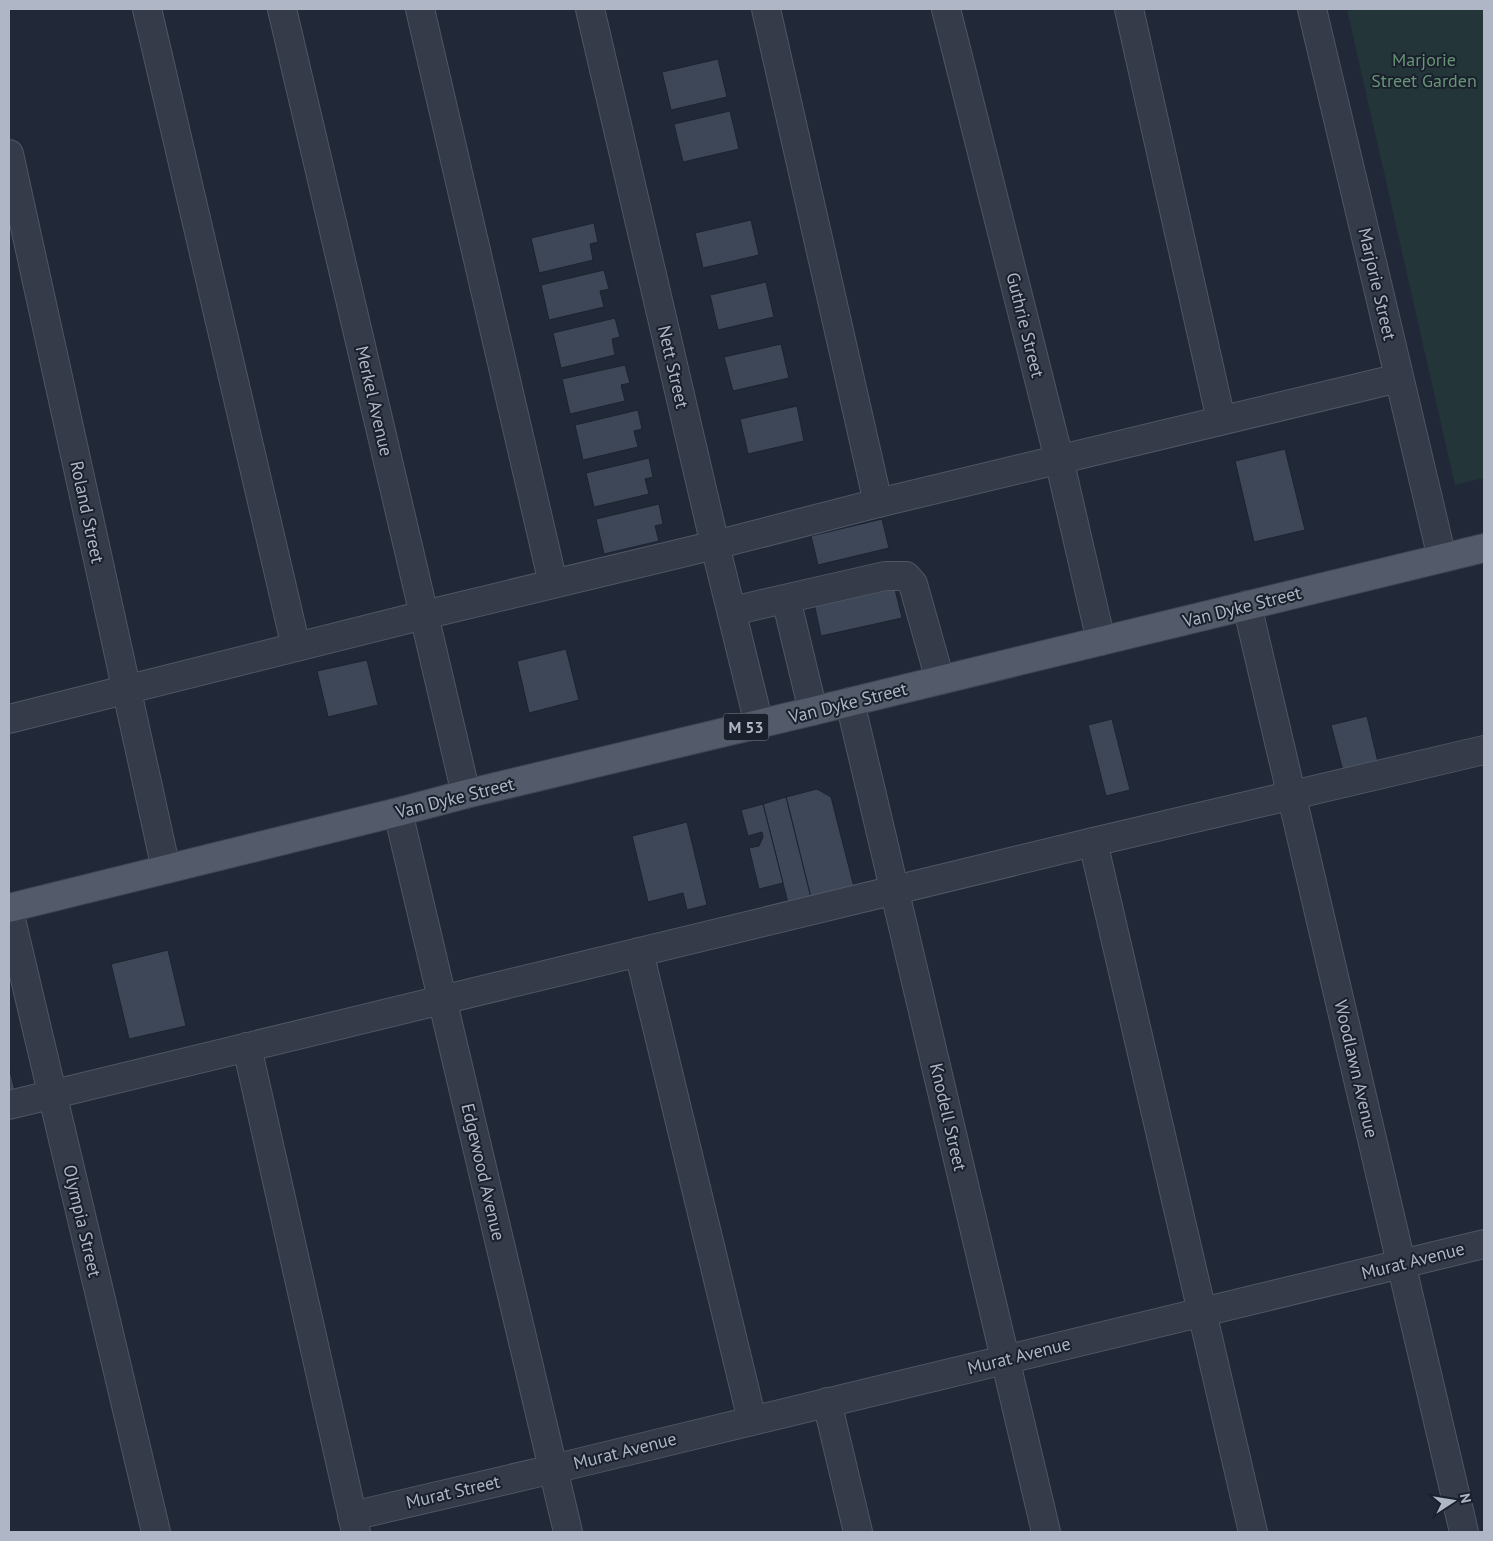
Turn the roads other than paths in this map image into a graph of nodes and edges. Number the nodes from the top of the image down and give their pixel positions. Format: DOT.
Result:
graph roads {
  1 [pos="147,9"];
  2 [pos="282,9"];
  3 [pos="420,9"];
  4 [pos="590,9"];
  5 [pos="766,9"];
  6 [pos="946,9"];
  7 [pos="1129,9"];
  8 [pos="1312,9"];
  9 [pos="9,154"];
  10 [pos="1399,378"];
  11 [pos="1221,420"];
  12 [pos="1059,459"];
  13 [pos="878,503"];
  14 [pos="715,545"];
  15 [pos="1484,548"];
  16 [pos="1442,558"];
  17 [pos="553,583"];
  18 [pos="786,599"];
  19 [pos="1247,605"];
  20 [pos="732,611"];
  21 [pos="424,615"];
  22 [pos="1101,641"];
  23 [pos="296,647"];
  24 [pos="940,680"];
  25 [pos="126,690"];
  26 [pos="850,702"];
  27 [pos="813,711"];
  28 [pos="9,719"];
  29 [pos="759,724"];
  30 [pos="1484,750"];
  31 [pos="466,794"];
  32 [pos="1292,794"];
  33 [pos="398,812"];
  34 [pos="1092,842"];
  35 [pos="166,869"];
  36 [pos="894,890"];
  37 [pos="9,909"];
  38 [pos="639,952"];
  39 [pos="442,1000"];
  40 [pos="247,1047"];
  41 [pos="52,1094"];
  42 [pos="9,1105"];
  43 [pos="1484,1244"];
  44 [pos="1401,1264"];
  45 [pos="1201,1312"];
  46 [pos="1005,1359"];
  47 [pos="827,1402"];
  48 [pos="752,1420"];
  49 [pos="553,1468"];
  50 [pos="354,1524"];
  51 [pos="156,1532"];
  52 [pos="568,1532"];
  53 [pos="858,1532"];
  54 [pos="1046,1532"];
  55 [pos="1254,1532"];
  56 [pos="1464,1532"];
  1 -- 23 [label="street"];
  2 -- 21 [label="street, Merkel Avenue"];
  3 -- 17 [label="street"];
  4 -- 14 [label="street, Nett Street"];
  5 -- 13 [label="street"];
  6 -- 12 [label="street, Guthrie Street"];
  7 -- 11 [label="street"];
  8 -- 10 [label="street, Marjorie Street"];
  9 -- 25 [label="street, Roland Street"];
  10 -- 11 [label="street"];
  10 -- 16 [label="street, Marjorie Street"];
  11 -- 12 [label="street"];
  12 -- 13 [label="street"];
  12 -- 22 [label="street, Guthrie Street"];
  13 -- 14 [label="street"];
  14 -- 17 [label="street"];
  14 -- 20 [label="street, Nett Street"];
  15 -- 16 [label="main road, Van Dyke Street / M 53"];
  16 -- 19 [label="main road, Van Dyke Street / M 53"];
  17 -- 21 [label="street"];
  18 -- 20 [label="street"];
  18 -- 24 [label="street"];
  18 -- 27 [label="street"];
  19 -- 22 [label="main road, Van Dyke Street / M 53"];
  19 -- 32 [label="street, Woodlawn Avenue"];
  20 -- 29 [label="street, Nett Street"];
  21 -- 23 [label="street"];
  21 -- 31 [label="street, Merkel Avenue"];
  22 -- 24 [label="main road, Van Dyke Street / M 53"];
  23 -- 25 [label="street"];
  24 -- 26 [label="main road, Van Dyke Street / M 53"];
  25 -- 28 [label="street"];
  25 -- 35 [label="street, Roland Street"];
  26 -- 27 [label="main road, Van Dyke Street / M 53"];
  26 -- 36 [label="street, Knodell Street"];
  27 -- 29 [label="main road, Van Dyke Street / M 53"];
  29 -- 31 [label="main road, Van Dyke Street / M 53"];
  30 -- 32 [label="street"];
  31 -- 33 [label="main road, Van Dyke Street / M 53"];
  32 -- 34 [label="street"];
  32 -- 44 [label="street, Woodlawn Avenue"];
  33 -- 35 [label="main road, Van Dyke Street / M 53"];
  33 -- 39 [label="street, Edgewood Avenue"];
  34 -- 36 [label="street"];
  34 -- 45 [label="street"];
  35 -- 37 [label="main road, Van Dyke Street / M 53"];
  36 -- 38 [label="street"];
  36 -- 46 [label="street, Knodell Street"];
  37 -- 41 [label="street, Olympia Street"];
  38 -- 39 [label="street"];
  38 -- 48 [label="street"];
  39 -- 40 [label="street"];
  39 -- 49 [label="street, Edgewood Avenue"];
  40 -- 41 [label="street"];
  40 -- 50 [label="street"];
  41 -- 42 [label="street"];
  41 -- 51 [label="street, Olympia Street"];
  43 -- 44 [label="street, Murat Avenue"];
  44 -- 45 [label="street, Murat Avenue"];
  44 -- 56 [label="street, Woodlawn Avenue"];
  45 -- 46 [label="street, Murat Avenue"];
  45 -- 55 [label="street"];
  46 -- 47 [label="street, Murat Avenue"];
  46 -- 54 [label="street, Knodell Street"];
  47 -- 48 [label="street, Murat Avenue"];
  47 -- 53 [label="street"];
  48 -- 49 [label="street, Murat Avenue"];
  49 -- 50 [label="street, Murat Street"];
  49 -- 52 [label="street, Edgewood Avenue"];
}
